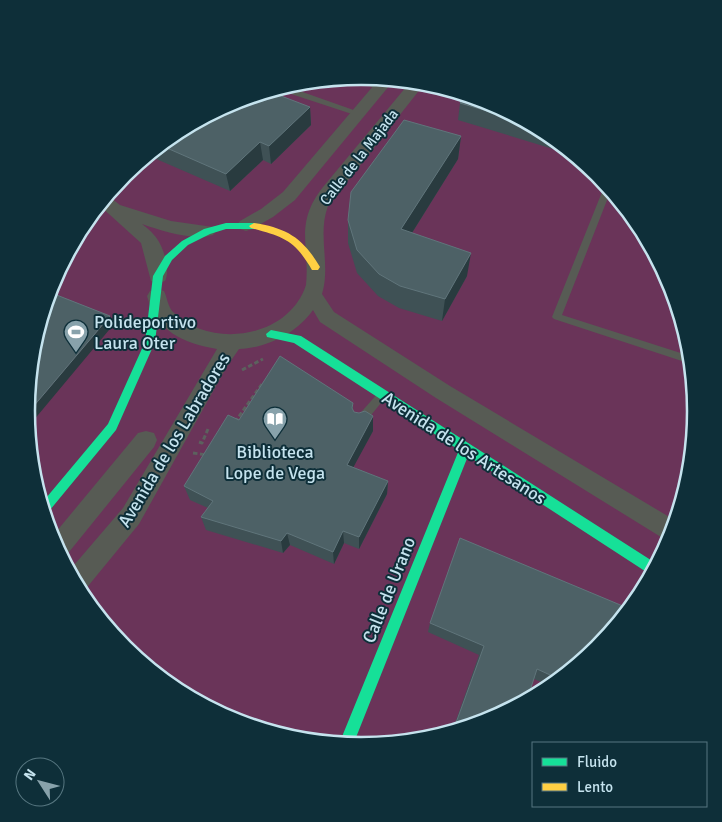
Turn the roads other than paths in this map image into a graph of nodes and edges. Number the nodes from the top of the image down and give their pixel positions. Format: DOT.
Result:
graph roads {
  1 [pos="381,86"];
  2 [pos="412,89"];
  3 [pos="294,92"];
  4 [pos="358,113"];
  5 [pos="605,195"];
  6 [pos="109,203"];
  7 [pos="110,203"];
  8 [pos="246,225"];
  9 [pos="206,231"];
  10 [pos="315,267"];
  11 [pos="158,276"];
  12 [pos="312,295"];
  13 [pos="157,296"];
  14 [pos="271,334"];
  15 [pos="233,343"];
  16 [pos="682,357"];
  17 [pos="382,395"];
  18 [pos="359,422"];
  19 [pos="146,440"];
  20 [pos="465,449"];
  21 [pos="49,504"];
  22 [pos="665,528"];
  23 [pos="63,542"];
  24 [pos="647,566"];
  25 [pos="80,576"];
  26 [pos="349,736"];
  1 -- 4 [label="street, Calle de la Majada"];
  2 -- 10 [label="street, Calle de la Majada"];
  3 -- 4 [label="lane"];
  4 -- 8 [label="street, Calle de la Majada"];
  5 -- 16 [label="lane"];
  6 -- 11 [label="street"];
  7 -- 9 [label="street"];
  8 -- 9 [label="street"];
  8 -- 10 [label="street"];
  9 -- 11 [label="street"];
  10 -- 12 [label="street"];
  11 -- 13 [label="street"];
  12 -- 14 [label="street"];
  12 -- 22 [label="street, Avenida de los Artesanos"];
  13 -- 15 [label="street"];
  13 -- 21 [label="street"];
  14 -- 15 [label="street"];
  14 -- 17 [label="street, Avenida de los Artesanos"];
  15 -- 25 [label="street, Avenida de los Labradores"];
  17 -- 18 [label="lane"];
  17 -- 20 [label="street, Avenida de los Artesanos"];
  19 -- 23 [label="street"];
  20 -- 24 [label="street, Avenida de los Artesanos"];
  20 -- 26 [label="street, Calle de Urano"];
}
